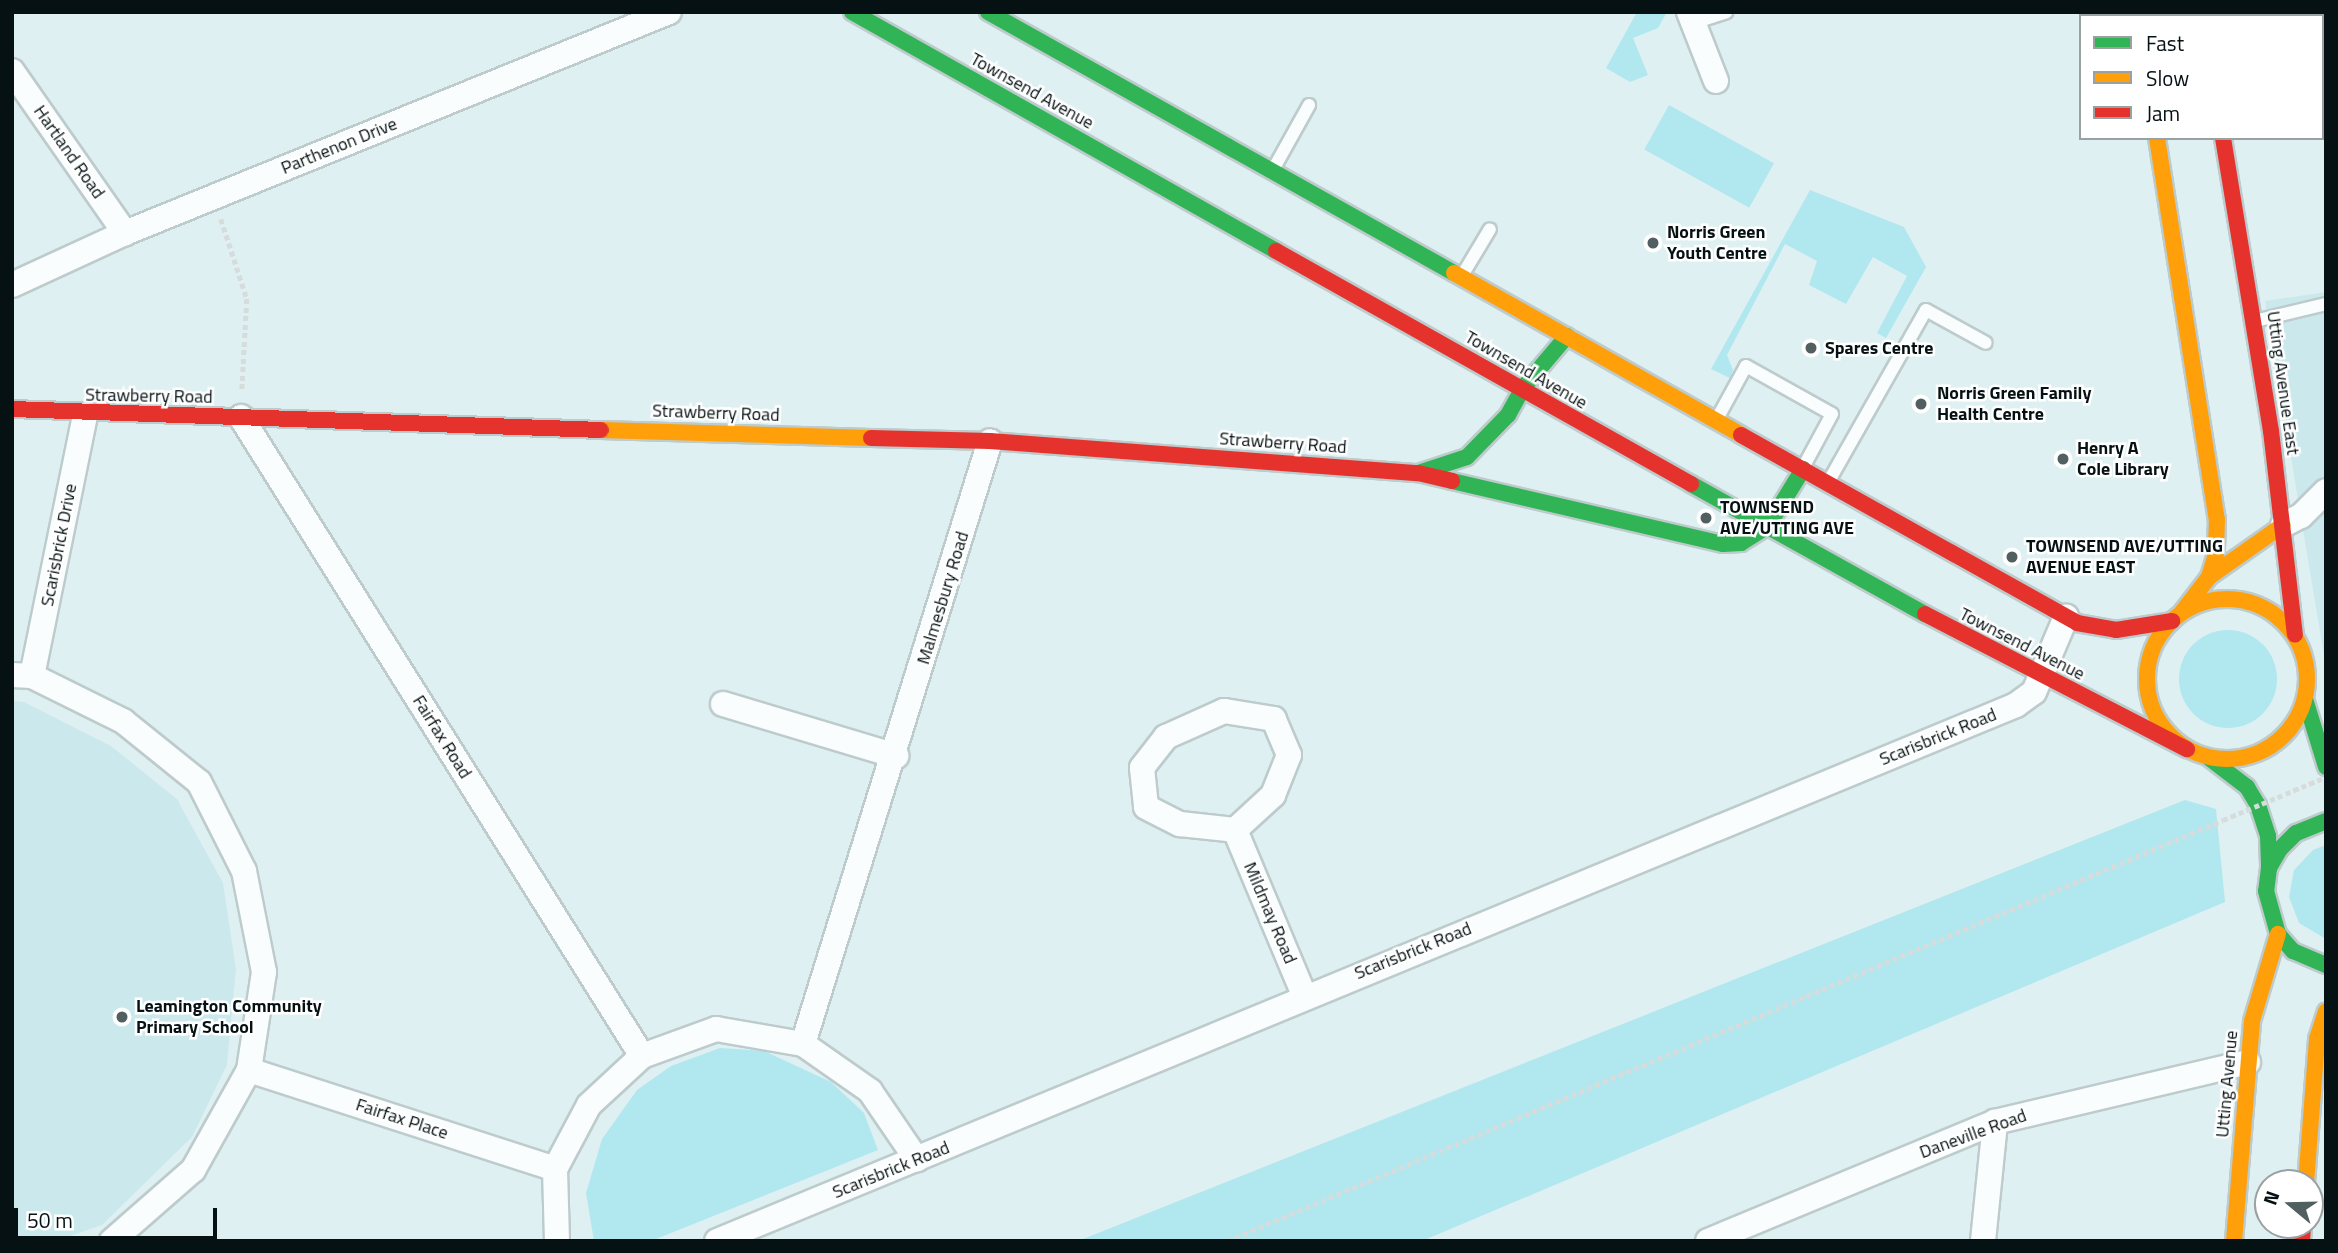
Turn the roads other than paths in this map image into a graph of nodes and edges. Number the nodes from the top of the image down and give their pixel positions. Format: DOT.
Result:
graph roads {
  1 [pos="669,12"];
  2 [pos="852,12"];
  3 [pos="988,12"];
  4 [pos="1726,12"];
  5 [pos="1691,18"];
  6 [pos="891,22"];
  7 [pos="12,71"];
  8 [pos="1716,81"];
  9 [pos="1309,105"];
  10 [pos="2157,140"];
  11 [pos="2223,140"];
  12 [pos="1272,171"];
  13 [pos="1490,229"];
  14 [pos="125,233"];
  15 [pos="1462,277"];
  16 [pos="12,285"];
  17 [pos="2326,304"];
  18 [pos="2255,321"];
  19 [pos="1567,336"];
  20 [pos="1986,343"];
  21 [pos="1522,388"];
  22 [pos="12,409"];
  23 [pos="85,415"];
  24 [pos="241,417"];
  25 [pos="1716,421"];
  26 [pos="990,440"];
  27 [pos="1803,469"];
  28 [pos="1418,473"];
  29 [pos="1828,482"];
  30 [pos="2326,491"];
  31 [pos="2283,525"];
  32 [pos="1768,526"];
  33 [pos="2208,578"];
  34 [pos="2066,617"];
  35 [pos="2177,617"];
  36 [pos="2294,635"];
  37 [pos="22,675"];
  38 [pos="2042,676"];
  39 [pos="2309,697"];
  40 [pos="723,704"];
  41 [pos="2187,749"];
  42 [pos="896,756"];
  43 [pos="2208,758"];
  44 [pos="2326,767"];
  45 [pos="2326,821"];
  46 [pos="1235,830"];
  47 [pos="2269,868"];
  48 [pos="2278,934"];
  49 [pos="2326,965"];
  50 [pos="1304,995"];
  51 [pos="2326,1011"];
  52 [pos="803,1044"];
  53 [pos="642,1056"];
  54 [pos="2248,1062"];
  55 [pos="249,1070"];
  56 [pos="1995,1122"];
  57 [pos="917,1160"];
  58 [pos="555,1169"];
  59 [pos="2307,1169"];
  60 [pos="112,1241"];
  61 [pos="557,1241"];
  62 [pos="717,1241"];
  63 [pos="1709,1241"];
  64 [pos="1983,1241"];
  65 [pos="2234,1241"];
  1 -- 14 [label="street, Parthenon Drive"];
  2 -- 6 [label="main road, Townsend Avenue"];
  3 -- 12 [label="main road"];
  4 -- 5 [label="lane"];
  5 -- 8 [label="street"];
  6 -- 21 [label="main road, Townsend Avenue"];
  7 -- 14 [label="street, Hartland Road"];
  9 -- 12 [label="lane"];
  10 -- 33 [label="main road"];
  11 -- 18 [label="main road, Utting Avenue East"];
  12 -- 15 [label="main road"];
  13 -- 15 [label="lane"];
  14 -- 16 [label="street, Parthenon Drive"];
  15 -- 19 [label="main road"];
  17 -- 18 [label="lane"];
  18 -- 31 [label="main road, Utting Avenue East"];
  19 -- 21 [label="main road, Strawberry Road"];
  19 -- 25 [label="main road"];
  20 -- 29 [label="lane"];
  21 -- 28 [label="main road, Strawberry Road"];
  21 -- 32 [label="main road, Townsend Avenue"];
  22 -- 23 [label="main road, Strawberry Road"];
  23 -- 24 [label="main road, Strawberry Road"];
  23 -- 37 [label="street, Scarisbrick Drive"];
  24 -- 26 [label="main road, Strawberry Road"];
  24 -- 53 [label="street, Fairfax Road"];
  25 -- 27 [label="main road"];
  25 -- 27 [label="lane"];
  26 -- 28 [label="main road, Strawberry Road"];
  26 -- 42 [label="street, Malmesbury Road"];
  27 -- 29 [label="main road"];
  27 -- 32 [label="main road, Strawberry Road"];
  28 -- 32 [label="main road, Strawberry Road"];
  29 -- 34 [label="main road"];
  30 -- 31 [label="street"];
  31 -- 33 [label="main road"];
  31 -- 36 [label="main road, Utting Avenue East"];
  32 -- 38 [label="main road, Townsend Avenue"];
  33 -- 35 [label="main road"];
  34 -- 35 [label="main road"];
  34 -- 38 [label="street, Scarisbrick Road"];
  35 -- 36 [label="main road"];
  35 -- 41 [label="main road"];
  36 -- 39 [label="main road"];
  37 -- 55 [label="street, Scarisbrick Drive"];
  38 -- 41 [label="main road, Townsend Avenue"];
  38 -- 50 [label="street, Scarisbrick Road"];
  39 -- 43 [label="main road"];
  39 -- 44 [label="main road"];
  40 -- 42 [label="street"];
  41 -- 43 [label="main road"];
  42 -- 52 [label="street, Malmesbury Road"];
  43 -- 47 [label="main road"];
  45 -- 47 [label="main road"];
  46 -- 46 [label="street"];
  46 -- 50 [label="street, Mildmay Road"];
  47 -- 48 [label="main road"];
  48 -- 49 [label="main road"];
  48 -- 54 [label="main road, Utting Avenue"];
  50 -- 57 [label="street, Scarisbrick Road"];
  51 -- 59 [label="main road"];
  52 -- 53 [label="street"];
  52 -- 57 [label="street"];
  53 -- 58 [label="street"];
  54 -- 56 [label="street, Daneville Road"];
  54 -- 65 [label="main road, Utting Avenue"];
  55 -- 58 [label="street, Fairfax Place"];
  55 -- 60 [label="street, Scarisbrick Drive"];
  56 -- 63 [label="street, Daneville Road"];
  56 -- 64 [label="street"];
  57 -- 62 [label="street, Scarisbrick Road"];
  58 -- 61 [label="street"];
}
